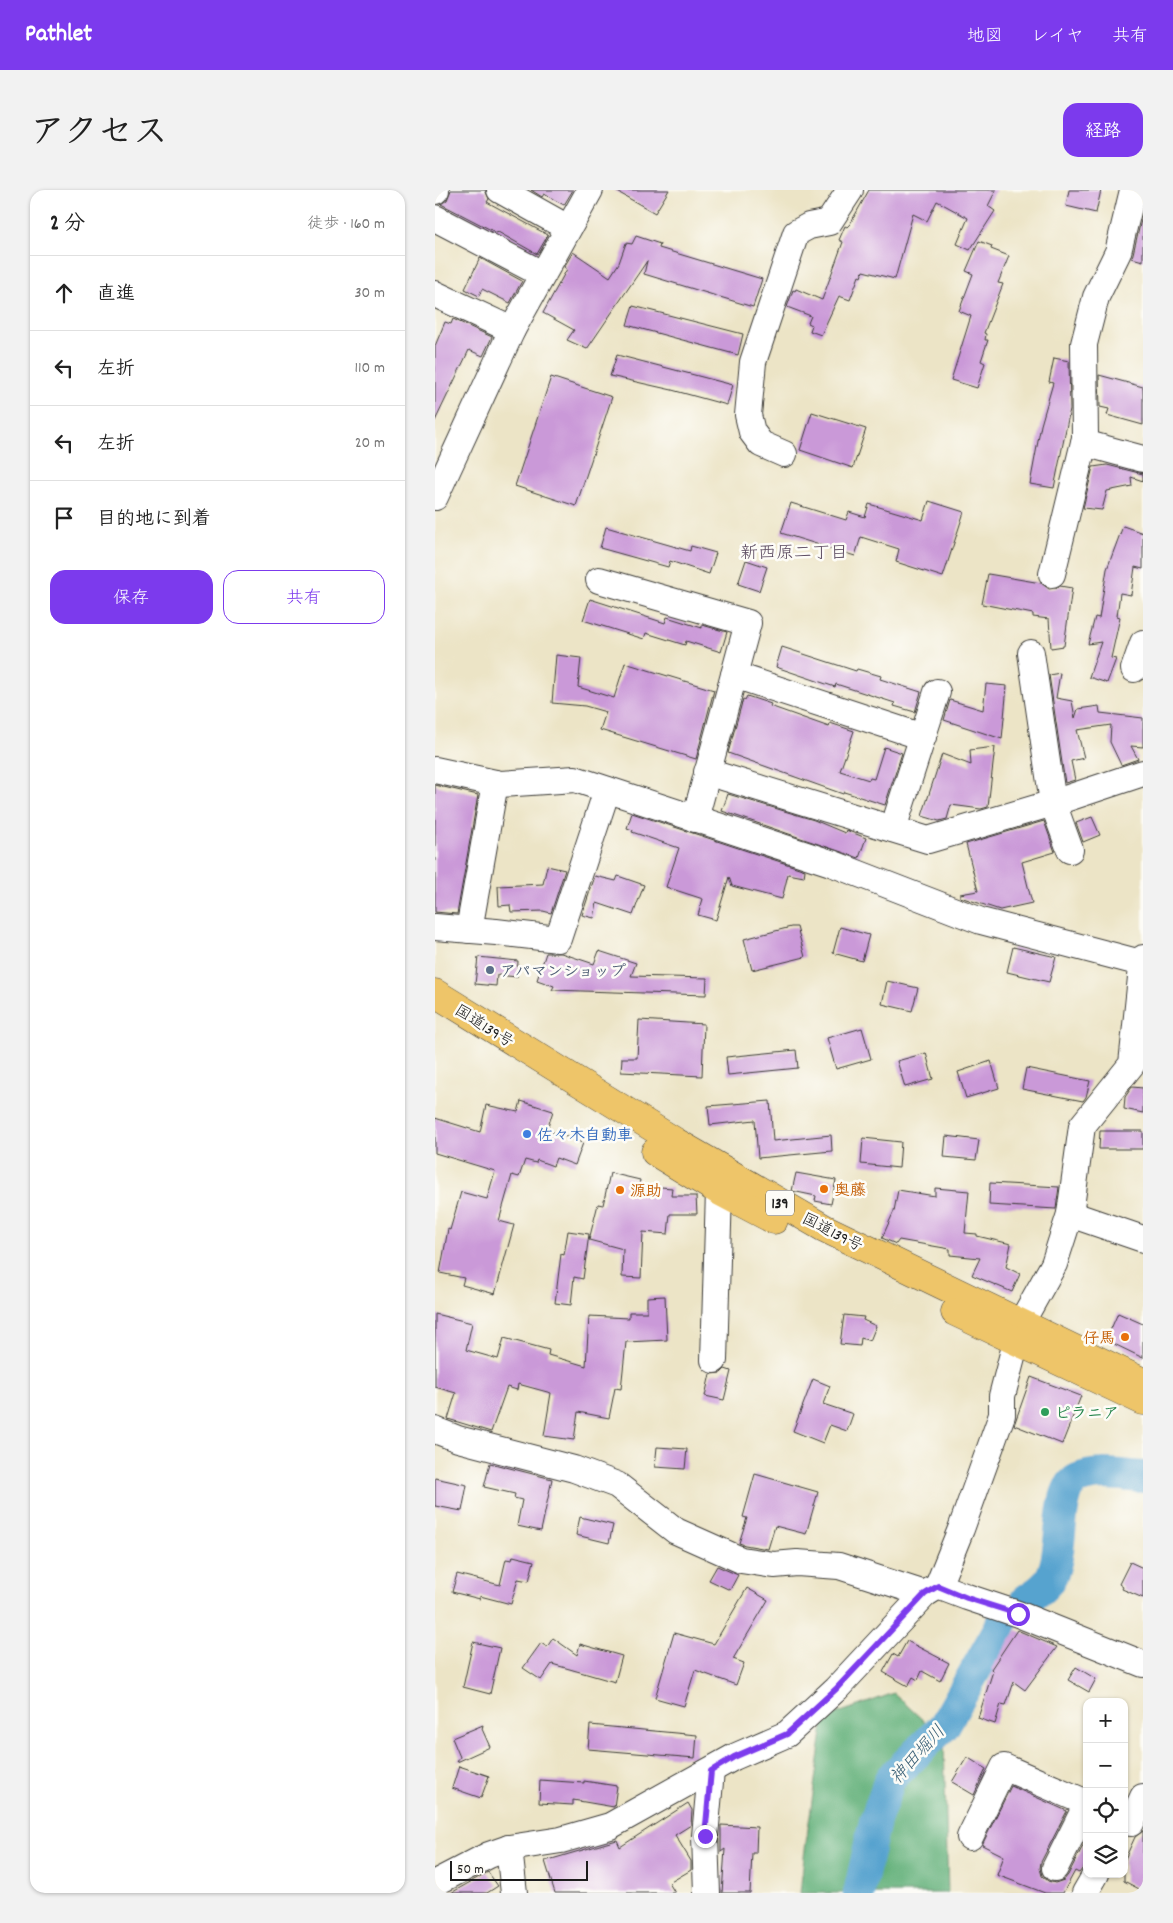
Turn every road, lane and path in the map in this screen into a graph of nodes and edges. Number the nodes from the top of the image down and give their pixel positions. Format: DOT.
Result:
graph roads {
  1 [pos="500,190"];
  2 [pos="590,190"];
  3 [pos="850,190"];
  4 [pos="1133,190"];
  5 [pos="435,218"];
  6 [pos="568,228"];
  7 [pos="542,274"];
  8 [pos="435,294"];
  9 [pos="512,330"];
  10 [pos="1084,443"];
  11 [pos="784,454"];
  12 [pos="1143,458"];
  13 [pos="435,497"];
  14 [pos="1052,574"];
  15 [pos="599,580"];
  16 [pos="1143,643"];
  17 [pos="1031,653"];
  18 [pos="1134,669"];
  19 [pos="734,675"];
  20 [pos="937,692"];
  21 [pos="923,737"];
  22 [pos="435,770"];
  23 [pos="707,772"];
  24 [pos="1143,773"];
  25 [pos="495,783"];
  26 [pos="607,790"];
  27 [pos="1053,803"];
  28 [pos="695,818"];
  29 [pos="893,830"];
  30 [pos="1070,850"];
  31 [pos="435,927"];
  32 [pos="469,930"];
  33 [pos="1142,961"];
  34 [pos="435,993"];
  35 [pos="435,1015"];
  36 [pos="719,1191"];
  37 [pos="1071,1214"];
  38 [pos="1143,1239"];
  39 [pos="1018,1332"];
  40 [pos="714,1360"];
  41 [pos="1143,1382"];
  42 [pos="1143,1401"];
  43 [pos="435,1430"];
  44 [pos="932,1590"];
  45 [pos="1143,1664"];
  46 [pos="711,1771"];
  47 [pos="1143,1797"];
  48 [pos="1083,1801"];
  49 [pos="1083,1811"];
  50 [pos="1128,1822"];
  51 [pos="971,1837"];
  52 [pos="509,1848"];
  53 [pos="1055,1868"];
  54 [pos="1094,1878"];
  55 [pos="435,1882"];
  56 [pos="513,1893"];
  57 [pos="707,1893"];
  58 [pos="1085,1893"];
  1 -- 6 [label="street"];
  2 -- 6 [label="street"];
  3 -- 11 [label="street"];
  4 -- 10 [label="street"];
  5 -- 7 [label="street"];
  6 -- 7 [label="street"];
  7 -- 9 [label="street"];
  8 -- 9 [label="street"];
  9 -- 13 [label="street"];
  10 -- 12 [label="street"];
  10 -- 14 [label="street"];
  15 -- 19 [label="street"];
  16 -- 18 [label="street"];
  17 -- 27 [label="street"];
  19 -- 21 [label="street"];
  19 -- 23 [label="street"];
  20 -- 21 [label="street"];
  21 -- 29 [label="street"];
  22 -- 25 [label="street"];
  23 -- 28 [label="street"];
  23 -- 29 [label="street"];
  24 -- 27 [label="street"];
  25 -- 26 [label="street"];
  25 -- 32 [label="street"];
  26 -- 28 [label="street"];
  26 -- 32 [label="street"];
  27 -- 29 [label="street"];
  27 -- 30 [label="street"];
  28 -- 33 [label="street"];
  31 -- 32 [label="street"];
  33 -- 37 [label="street"];
  34 -- 39 [label="highway, 国道139号 / 139"];
  35 -- 36 [label="highway, 国道139号 / 139"];
  36 -- 39 [label="highway, 国道139号 / 139"];
  36 -- 40 [label="street"];
  37 -- 38 [label="street"];
  37 -- 39 [label="street"];
  39 -- 41 [label="highway, 国道139号 / 139"];
  39 -- 42 [label="highway, 国道139号 / 139"];
  39 -- 44 [label="street"];
  43 -- 44 [label="street"];
  44 -- 45 [label="street"];
  44 -- 46 [label="street"];
  46 -- 52 [label="street"];
  46 -- 57 [label="street"];
  47 -- 50 [label="street"];
  48 -- 51 [label="street"];
  49 -- 53 [label="street"];
  52 -- 55 [label="street"];
  52 -- 56 [label="street"];
  54 -- 58 [label="street"];
}
